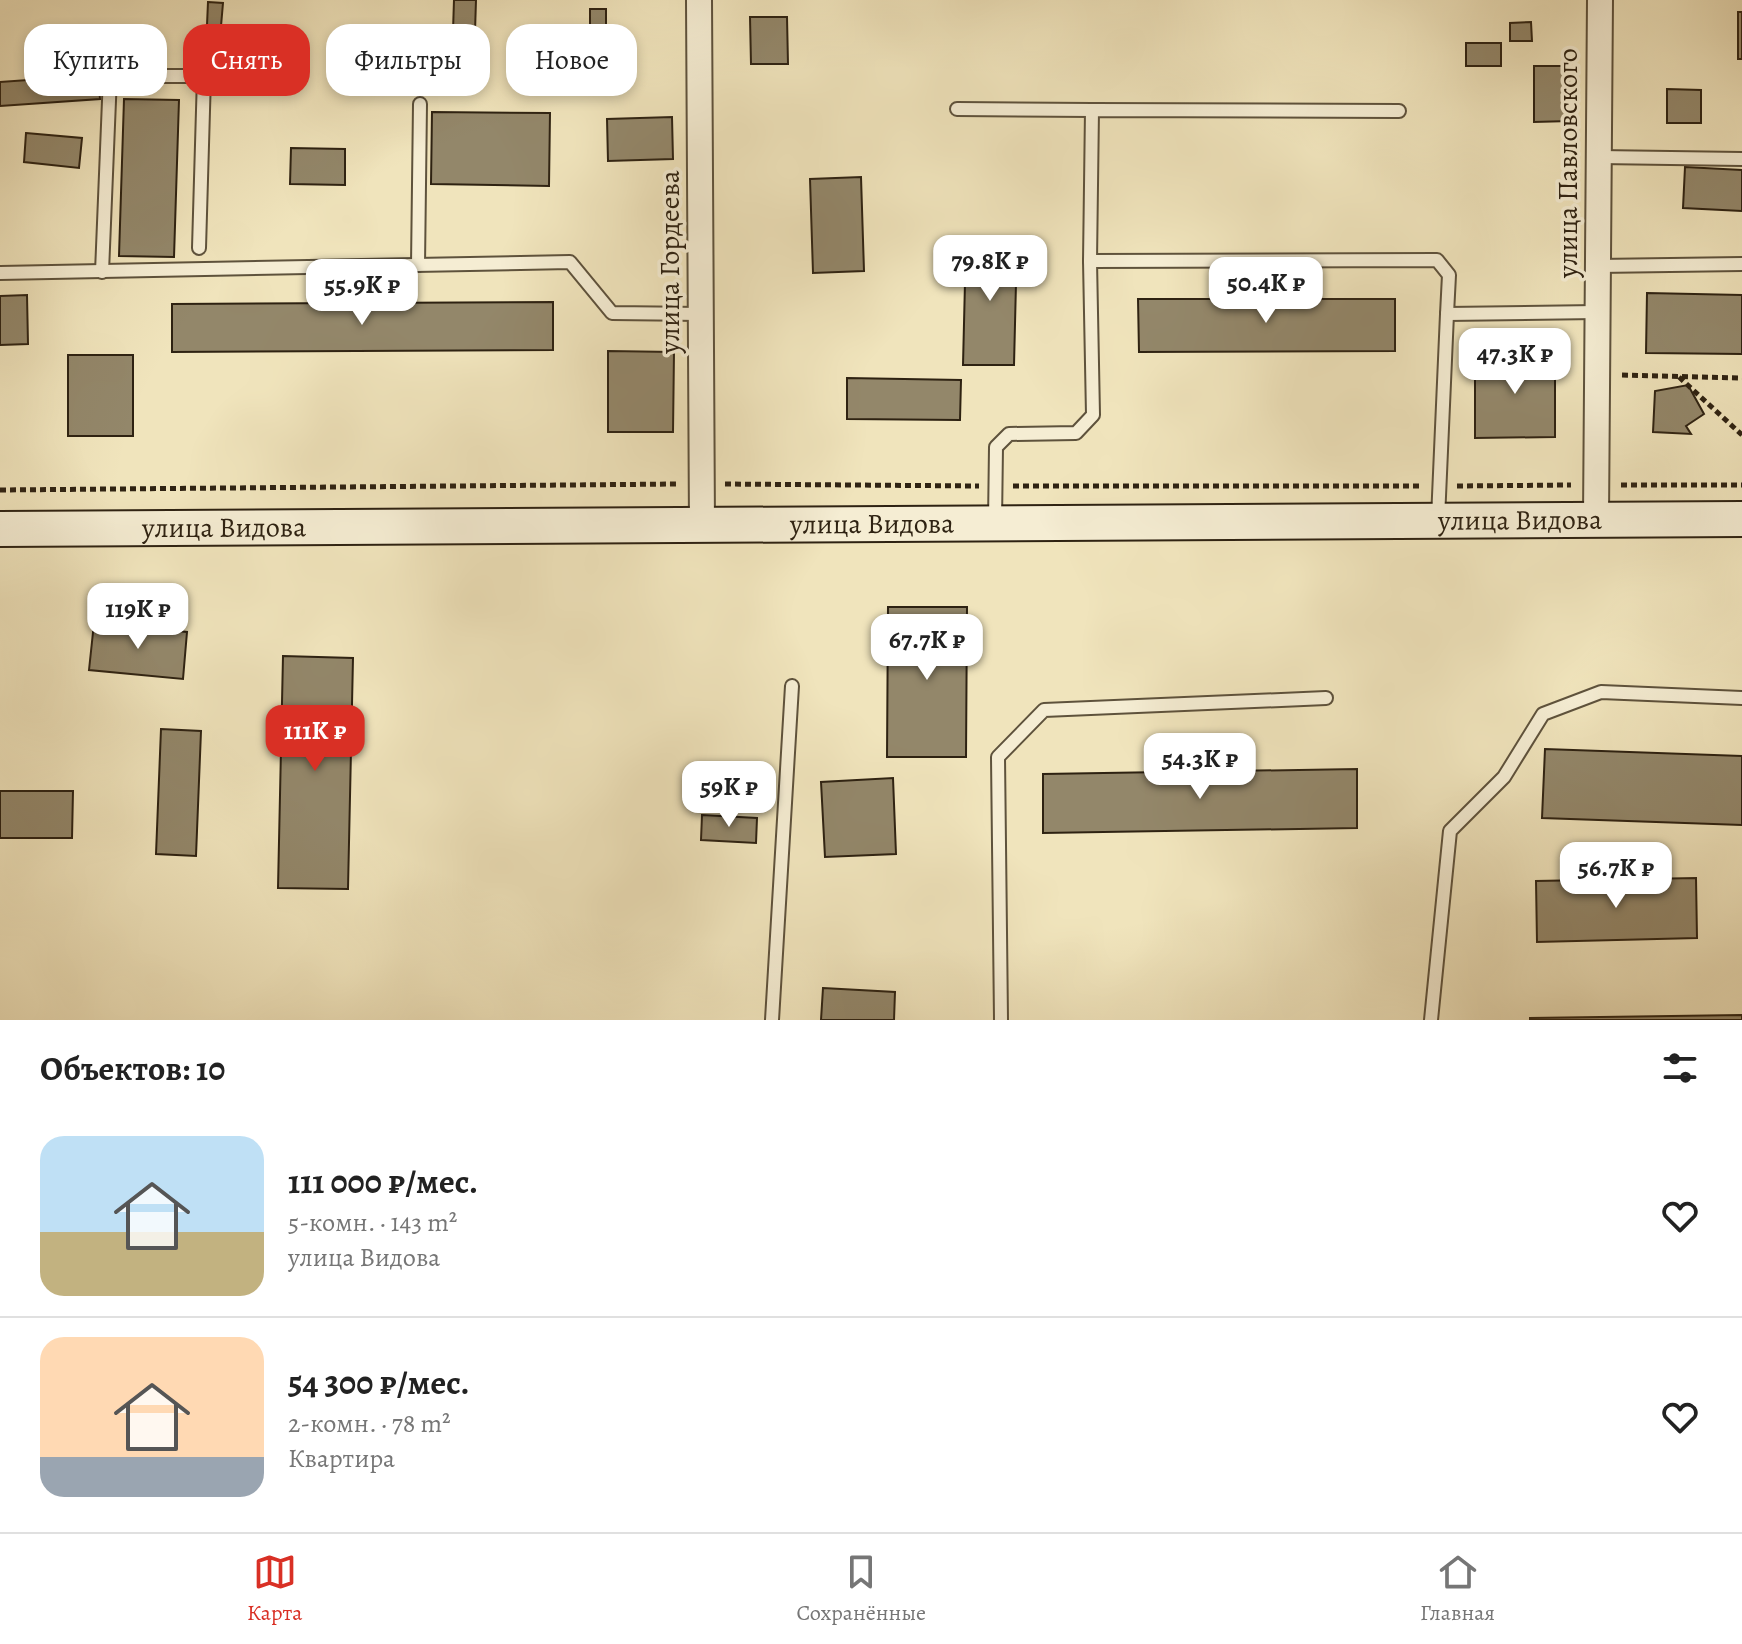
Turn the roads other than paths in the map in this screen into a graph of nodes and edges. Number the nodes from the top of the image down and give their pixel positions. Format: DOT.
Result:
graph roads {
  1 [pos="699,0"];
  2 [pos="1600,0"];
  3 [pos="420,104"];
  4 [pos="957,109"];
  5 [pos="1092,110"];
  6 [pos="1399,111"];
  7 [pos="1599,157"];
  8 [pos="1742,159"];
  9 [pos="199,248"];
  10 [pos="1090,261"];
  11 [pos="1742,264"];
  12 [pos="418,265"];
  13 [pos="1598,266"];
  14 [pos="102,272"];
  15 [pos="0,273"];
  16 [pos="1597,312"];
  17 [pos="701,314"];
  18 [pos="1447,314"];
  19 [pos="1438,502"];
  20 [pos="1596,502"];
  21 [pos="1742,519"];
  22 [pos="995,522"];
  23 [pos="702,524"];
  24 [pos="0,529"];
  25 [pos="792,686"];
  26 [pos="1326,698"];
  27 [pos="1742,698"];
  28 [pos="772,1020"];
  29 [pos="1001,1020"];
  30 [pos="1431,1020"];
  1 -- 17 [label="street, улица Гордеева"];
  2 -- 7 [label="street, улица Павловского"];
  3 -- 12 [label="lane"];
  4 -- 5 [label="lane"];
  5 -- 6 [label="lane"];
  5 -- 10 [label="lane"];
  7 -- 8 [label="lane"];
  7 -- 13 [label="street, улица Павловского"];
  9 -- 14 [label="lane"];
  10 -- 18 [label="lane"];
  10 -- 22 [label="lane"];
  11 -- 13 [label="lane"];
  12 -- 14 [label="lane"];
  12 -- 17 [label="lane"];
  13 -- 16 [label="street, улица Павловского"];
  14 -- 15 [label="lane"];
  16 -- 18 [label="lane"];
  16 -- 20 [label="street, улица Павловского"];
  17 -- 23 [label="street, улица Гордеева"];
  18 -- 19 [label="lane"];
  19 -- 20 [label="street, улица Видова"];
  19 -- 22 [label="street, улица Видова"];
  20 -- 21 [label="street, улица Видова"];
  22 -- 23 [label="street, улица Видова"];
  23 -- 24 [label="street, улица Видова"];
  25 -- 28 [label="lane"];
  26 -- 29 [label="lane"];
  27 -- 30 [label="lane"];
}
